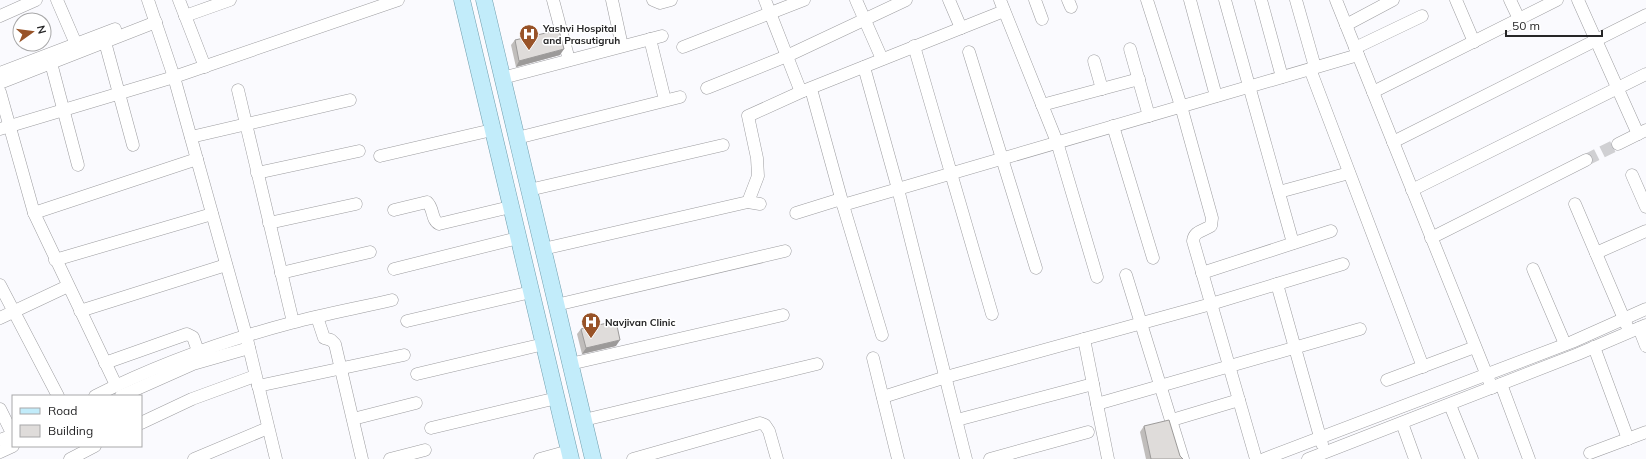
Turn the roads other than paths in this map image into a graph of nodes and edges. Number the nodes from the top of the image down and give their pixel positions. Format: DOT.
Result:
graph roads {
  1 [pos="36,0"];
  2 [pos="57,0"];
  3 [pos="148,0"];
  4 [pos="179,0"];
  5 [pos="230,0"];
  6 [pos="398,0"];
  7 [pos="462,0"];
  8 [pos="484,0"];
  9 [pos="553,0"];
  10 [pos="612,0"];
  11 [pos="653,0"];
  12 [pos="671,0"];
  13 [pos="765,0"];
  14 [pos="804,0"];
  15 [pos="856,0"];
  16 [pos="906,0"];
  17 [pos="949,0"];
  18 [pos="1035,0"];
  19 [pos="1148,0"];
  20 [pos="1190,0"];
  21 [pos="1225,0"];
  22 [pos="1261,0"];
  23 [pos="1296,0"];
  24 [pos="1336,0"];
  25 [pos="1393,0"];
  26 [pos="1456,0"];
  27 [pos="1510,0"];
  28 [pos="1557,0"];
  29 [pos="1578,0"];
  30 [pos="1002,5"];
  31 [pos="770,13"];
  32 [pos="1646,15"];
  33 [pos="0,16"];
  34 [pos="185,16"];
  35 [pos="1422,16"];
  36 [pos="155,18"];
  37 [pos="864,19"];
  38 [pos="1042,19"];
  39 [pos="1519,19"];
  40 [pos="1346,25"];
  41 [pos="961,28"];
  42 [pos="662,36"];
  43 [pos="650,39"];
  44 [pos="1596,40"];
  45 [pos="105,42"];
  46 [pos="1474,42"];
  47 [pos="76,44"];
  48 [pos="622,46"];
  49 [pos="914,46"];
  50 [pos="683,47"];
  51 [pos="1130,49"];
  52 [pos="969,52"];
  53 [pos="1356,52"];
  54 [pos="787,56"];
  55 [pos="882,59"];
  56 [pos="569,60"];
  57 [pos="1094,61"];
  58 [pos="51,63"];
  59 [pos="205,67"];
  60 [pos="864,67"];
  61 [pos="1312,68"];
  62 [pos="0,73"];
  63 [pos="1646,74"];
  64 [pos="174,77"];
  65 [pos="1282,77"];
  66 [pos="502,78"];
  67 [pos="1138,79"];
  68 [pos="0,83"];
  69 [pos="1250,86"];
  70 [pos="707,88"];
  71 [pos="1618,88"];
  72 [pos="1102,89"];
  73 [pos="238,90"];
  74 [pos="807,90"];
  75 [pos="0,92"];
  76 [pos="1373,92"];
  77 [pos="119,94"];
  78 [pos="1216,96"];
  79 [pos="680,97"];
  80 [pos="350,100"];
  81 [pos="666,100"];
  82 [pos="1042,105"];
  83 [pos="1181,106"];
  84 [pos="64,110"];
  85 [pos="1149,116"];
  86 [pos="246,124"];
  87 [pos="1113,126"];
  88 [pos="4,128"];
  89 [pos="492,130"];
  90 [pos="1642,132"];
  91 [pos="190,136"];
  92 [pos="517,138"];
  93 [pos="1057,142"];
  94 [pos="1393,142"];
  95 [pos="1618,144"];
  96 [pos="133,145"];
  97 [pos="724,145"];
  98 [pos="359,151"];
  99 [pos="380,156"];
  100 [pos="1001,159"];
  101 [pos="197,160"];
  102 [pos="1586,160"];
  103 [pos="78,165"];
  104 [pos="257,173"];
  105 [pos="950,173"];
  106 [pos="1349,173"];
  107 [pos="1632,175"];
  108 [pos="898,188"];
  109 [pos="529,190"];
  110 [pos="1412,190"];
  111 [pos="1278,192"];
  112 [pos="748,202"];
  113 [pos="842,202"];
  114 [pos="356,204"];
  115 [pos="760,204"];
  116 [pos="1575,204"];
  117 [pos="510,206"];
  118 [pos="1646,207"];
  119 [pos="394,210"];
  120 [pos="34,213"];
  121 [pos="796,213"];
  122 [pos="212,214"];
  123 [pos="269,223"];
  124 [pos="1330,231"];
  125 [pos="1646,231"];
  126 [pos="518,238"];
  127 [pos="1431,238"];
  128 [pos="1293,243"];
  129 [pos="543,249"];
  130 [pos="785,251"];
  131 [pos="370,252"];
  132 [pos="1596,253"];
  133 [pos="1153,258"];
  134 [pos="55,260"];
  135 [pos="226,264"];
  136 [pos="1343,264"];
  137 [pos="1036,268"];
  138 [pos="394,269"];
  139 [pos="1533,269"];
  140 [pos="280,273"];
  141 [pos="1202,273"];
  142 [pos="1126,275"];
  143 [pos="1097,277"];
  144 [pos="1276,284"];
  145 [pos="0,285"];
  146 [pos="68,286"];
  147 [pos="531,292"];
  148 [pos="392,300"];
  149 [pos="1211,304"];
  150 [pos="556,305"];
  151 [pos="1646,309"];
  152 [pos="80,311"];
  153 [pos="14,312"];
  154 [pos="992,314"];
  155 [pos="783,315"];
  156 [pos="317,317"];
  157 [pos="0,318"];
  158 [pos="1624,319"];
  159 [pos="407,321"];
  160 [pos="293,322"];
  161 [pos="1142,323"];
  162 [pos="1638,328"];
  163 [pos="1360,329"];
  164 [pos="246,335"];
  165 [pos="882,335"];
  166 [pos="1084,339"];
  167 [pos="544,344"];
  168 [pos="1565,344"];
  169 [pos="1646,346"];
  170 [pos="1295,347"];
  171 [pos="1476,347"];
  172 [pos="1594,347"];
  173 [pos="249,348"];
  174 [pos="198,351"];
  175 [pos="404,355"];
  176 [pos="873,358"];
  177 [pos="105,363"];
  178 [pos="570,364"];
  179 [pos="817,364"];
  180 [pos="1229,365"];
  181 [pos="1423,367"];
  182 [pos="341,369"];
  183 [pos="418,374"];
  184 [pos="1486,374"];
  185 [pos="946,377"];
  186 [pos="1388,380"];
  187 [pos="257,381"];
  188 [pos="1093,384"];
  189 [pos="1161,386"];
  190 [pos="1496,386"];
  191 [pos="119,391"];
  192 [pos="57,395"];
  193 [pos="100,395"];
  194 [pos="883,397"];
  195 [pos="557,398"];
  196 [pos="1239,400"];
  197 [pos="416,403"];
  198 [pos="1097,404"];
  199 [pos="1450,404"];
  200 [pos="0,409"];
  201 [pos="353,419"];
  202 [pos="584,420"];
  203 [pos="957,420"];
  204 [pos="1172,420"];
  205 [pos="142,423"];
  206 [pos="1402,423"];
  207 [pos="268,428"];
  208 [pos="431,428"];
  209 [pos="1088,432"];
  210 [pos="1646,432"];
  211 [pos="12,433"];
  212 [pos="1320,436"];
  213 [pos="12,437"];
  214 [pos="1628,439"];
  215 [pos="93,447"];
  216 [pos="6,449"];
  217 [pos="425,450"];
  218 [pos="1324,452"];
  219 [pos="1031,453"];
  220 [pos="1590,453"];
  221 [pos="671,454"];
  222 [pos="570,455"];
  223 [pos="70,459"];
  224 [pos="194,459"];
  225 [pos="276,459"];
  226 [pos="362,459"];
  227 [pos="390,459"];
  228 [pos="540,459"];
  229 [pos="593,459"];
  230 [pos="633,459"];
  231 [pos="777,459"];
  232 [pos="898,459"];
  233 [pos="966,459"];
  234 [pos="990,459"];
  235 [pos="1108,459"];
  236 [pos="1183,459"];
  237 [pos="1256,459"];
  238 [pos="1264,459"];
  239 [pos="1308,459"];
  240 [pos="1415,459"];
  241 [pos="1472,459"];
  242 [pos="1530,459"];
  1 -- 33 [label="street"];
  2 -- 47 [label="street"];
  3 -- 36 [label="street"];
  4 -- 34 [label="street"];
  5 -- 34 [label="street"];
  6 -- 59 [label="street"];
  7 -- 89 [label="main road"];
  8 -- 66 [label="main road"];
  9 -- 56 [label="street"];
  10 -- 48 [label="street"];
  11 -- 12 [label="street"];
  13 -- 31 [label="street"];
  14 -- 31 [label="street"];
  15 -- 37 [label="street"];
  16 -- 37 [label="street"];
  17 -- 41 [label="street"];
  18 -- 38 [label="street"];
  19 -- 83 [label="street"];
  20 -- 78 [label="street"];
  21 -- 69 [label="street"];
  22 -- 65 [label="street"];
  23 -- 61 [label="street"];
  24 -- 40 [label="street"];
  25 -- 40 [label="street"];
  26 -- 46 [label="street"];
  27 -- 39 [label="street"];
  28 -- 39 [label="street"];
  29 -- 44 [label="street"];
  30 -- 41 [label="street"];
  30 -- 82 [label="street"];
  31 -- 50 [label="street"];
  31 -- 54 [label="street"];
  32 -- 44 [label="street"];
  34 -- 59 [label="street"];
  35 -- 53 [label="street"];
  36 -- 45 [label="street"];
  36 -- 47 [label="street"];
  36 -- 64 [label="street"];
  37 -- 54 [label="street"];
  37 -- 55 [label="street"];
  39 -- 46 [label="street"];
  40 -- 53 [label="street"];
  41 -- 49 [label="street"];
  42 -- 43 [label="street"];
  43 -- 48 [label="street"];
  43 -- 81 [label="street"];
  44 -- 71 [label="street"];
  44 -- 94 [label="street"];
  45 -- 58 [label="street"];
  45 -- 77 [label="street"];
  46 -- 76 [label="street"];
  47 -- 62 [label="street"];
  48 -- 56 [label="street"];
  49 -- 55 [label="street"];
  49 -- 105 [label="street"];
  51 -- 67 [label="street"];
  52 -- 100 [label="street"];
  53 -- 61 [label="street"];
  53 -- 76 [label="street"];
  54 -- 70 [label="street"];
  54 -- 74 [label="street"];
  55 -- 60 [label="street"];
  56 -- 66 [label="street"];
  57 -- 72 [label="street"];
  58 -- 68 [label="street"];
  58 -- 84 [label="street"];
  59 -- 64 [label="street"];
  60 -- 74 [label="street"];
  60 -- 108 [label="street"];
  61 -- 65 [label="street"];
  61 -- 106 [label="street"];
  63 -- 71 [label="street"];
  64 -- 77 [label="street"];
  64 -- 91 [label="street"];
  65 -- 69 [label="street"];
  66 -- 92 [label="main road"];
  67 -- 72 [label="street"];
  67 -- 85 [label="street"];
  69 -- 78 [label="street"];
  69 -- 111 [label="street"];
  71 -- 90 [label="street"];
  71 -- 110 [label="street"];
  72 -- 82 [label="street"];
  73 -- 86 [label="street"];
  74 -- 112 [label="street"];
  74 -- 113 [label="street"];
  75 -- 88 [label="street"];
  76 -- 94 [label="street"];
  77 -- 84 [label="street"];
  77 -- 96 [label="street"];
  78 -- 83 [label="street"];
  79 -- 81 [label="street"];
  80 -- 86 [label="street"];
  81 -- 92 [label="street"];
  82 -- 93 [label="street"];
  83 -- 85 [label="street"];
  83 -- 141 [label="street"];
  84 -- 88 [label="street"];
  84 -- 103 [label="street"];
  85 -- 87 [label="street"];
  86 -- 91 [label="street"];
  86 -- 104 [label="street"];
  87 -- 93 [label="street"];
  87 -- 133 [label="street"];
  88 -- 120 [label="street"];
  89 -- 99 [label="street"];
  89 -- 117 [label="main road"];
  90 -- 95 [label="street"];
  91 -- 101 [label="street"];
  92 -- 109 [label="main road"];
  93 -- 100 [label="street"];
  93 -- 143 [label="street"];
  94 -- 110 [label="street"];
  97 -- 109 [label="street"];
  98 -- 104 [label="street"];
  100 -- 105 [label="street"];
  100 -- 137 [label="street"];
  101 -- 120 [label="street"];
  101 -- 122 [label="street"];
  102 -- 127 [label="street"];
  104 -- 123 [label="street"];
  105 -- 108 [label="street"];
  105 -- 154 [label="street"];
  106 -- 111 [label="street"];
  106 -- 181 [label="street"];
  107 -- 118 [label="street"];
  108 -- 113 [label="street"];
  108 -- 185 [label="street"];
  109 -- 129 [label="main road"];
  110 -- 127 [label="street"];
  111 -- 128 [label="street"];
  112 -- 115 [label="street"];
  112 -- 129 [label="street"];
  113 -- 121 [label="street"];
  113 -- 165 [label="street"];
  114 -- 123 [label="street"];
  116 -- 132 [label="street"];
  117 -- 119 [label="street"];
  117 -- 126 [label="main road"];
  120 -- 134 [label="street"];
  122 -- 134 [label="street"];
  122 -- 135 [label="street"];
  123 -- 140 [label="street"];
  124 -- 128 [label="street"];
  125 -- 132 [label="street"];
  126 -- 138 [label="street"];
  126 -- 147 [label="main road"];
  127 -- 171 [label="street"];
  128 -- 141 [label="street"];
  129 -- 150 [label="main road"];
  130 -- 150 [label="street"];
  131 -- 140 [label="street"];
  132 -- 158 [label="street"];
  134 -- 146 [label="street"];
  135 -- 152 [label="street"];
  135 -- 164 [label="street"];
  136 -- 144 [label="street"];
  139 -- 168 [label="street"];
  140 -- 160 [label="street"];
  141 -- 149 [label="street"];
  142 -- 161 [label="street"];
  144 -- 149 [label="street"];
  144 -- 170 [label="street"];
  145 -- 153 [label="street"];
  146 -- 152 [label="street"];
  146 -- 153 [label="street"];
  147 -- 159 [label="street"];
  147 -- 167 [label="main road"];
  148 -- 156 [label="street"];
  149 -- 161 [label="street"];
  149 -- 180 [label="street"];
  150 -- 178 [label="main road"];
  151 -- 158 [label="street"];
  152 -- 177 [label="street"];
  153 -- 157 [label="street"];
  153 -- 192 [label="street"];
  155 -- 178 [label="street"];
  156 -- 160 [label="street"];
  156 -- 182 [label="street"];
  158 -- 162 [label="street"];
  158 -- 168 [label="street"];
  160 -- 164 [label="street"];
  161 -- 166 [label="street"];
  161 -- 189 [label="street"];
  162 -- 169 [label="street"];
  162 -- 172 [label="street"];
  163 -- 170 [label="street"];
  164 -- 173 [label="street"];
  164 -- 174 [label="street"];
  166 -- 185 [label="street"];
  166 -- 188 [label="street"];
  167 -- 183 [label="street"];
  167 -- 195 [label="main road"];
  168 -- 184 [label="street"];
  170 -- 180 [label="street"];
  170 -- 212 [label="street"];
  171 -- 181 [label="street"];
  171 -- 184 [label="street"];
  172 -- 190 [label="street"];
  172 -- 214 [label="street"];
  173 -- 187 [label="street"];
  173 -- 191 [label="street"];
  174 -- 177 [label="street"];
  174 -- 191 [label="street"];
  175 -- 182 [label="street"];
  176 -- 194 [label="street"];
  177 -- 191 [label="street"];
  178 -- 202 [label="main road"];
  179 -- 202 [label="street"];
  180 -- 189 [label="street"];
  180 -- 196 [label="street"];
  181 -- 186 [label="street"];
  182 -- 187 [label="street"];
  182 -- 201 [label="street"];
  184 -- 190 [label="street"];
  184 -- 212 [label="street"];
  185 -- 194 [label="street"];
  185 -- 203 [label="street"];
  187 -- 205 [label="street"];
  187 -- 207 [label="street"];
  188 -- 198 [label="street"];
  188 -- 203 [label="street"];
  189 -- 198 [label="street"];
  189 -- 204 [label="street"];
  190 -- 199 [label="street"];
  190 -- 242 [label="street"];
  191 -- 193 [label="street"];
  194 -- 232 [label="street"];
  195 -- 208 [label="street"];
  195 -- 222 [label="main road"];
  196 -- 204 [label="street"];
  196 -- 237 [label="street"];
  197 -- 201 [label="street"];
  198 -- 235 [label="street"];
  199 -- 206 [label="street"];
  199 -- 241 [label="street"];
  200 -- 211 [label="street"];
  201 -- 226 [label="street"];
  202 -- 229 [label="main road"];
  203 -- 233 [label="street"];
  204 -- 236 [label="street"];
  206 -- 218 [label="street"];
  206 -- 240 [label="street"];
  207 -- 224 [label="street"];
  207 -- 225 [label="street"];
  209 -- 219 [label="street"];
  210 -- 214 [label="street"];
  212 -- 218 [label="street"];
  212 -- 238 [label="street"];
  213 -- 216 [label="street"];
  214 -- 220 [label="street"];
  215 -- 223 [label="street"];
  217 -- 227 [label="street"];
  218 -- 239 [label="street"];
  219 -- 234 [label="street"];
  221 -- 230 [label="street"];
  221 -- 231 [label="street"];
  222 -- 228 [label="street"];
}
